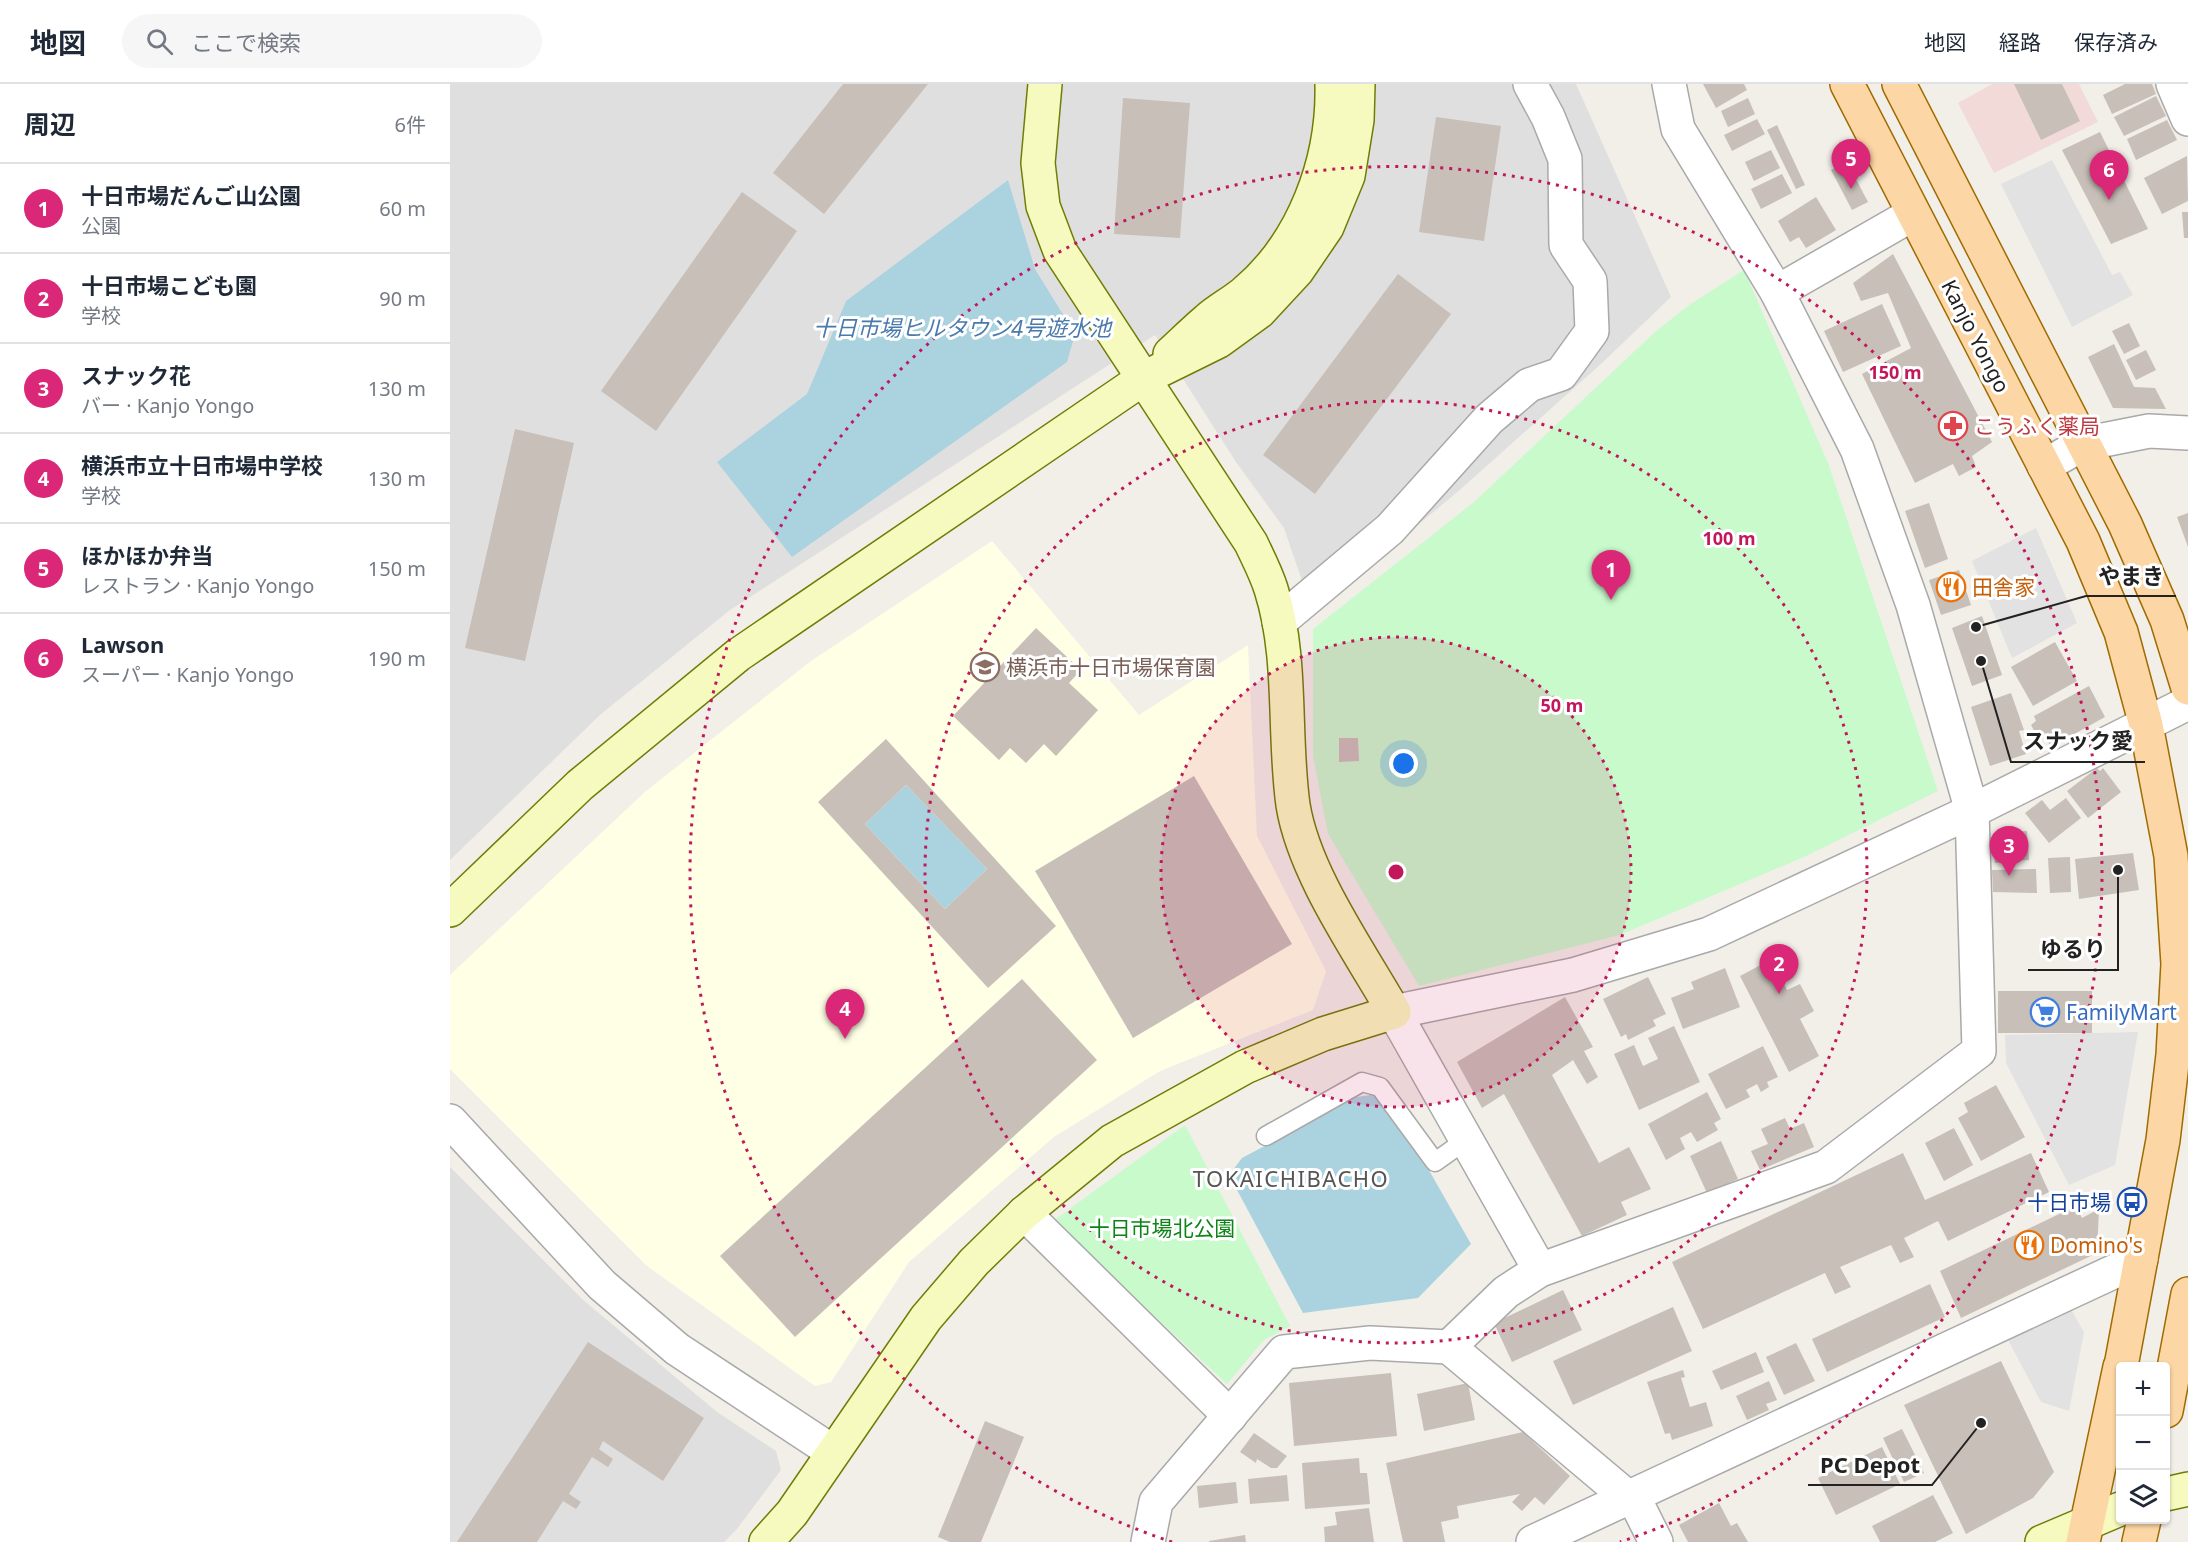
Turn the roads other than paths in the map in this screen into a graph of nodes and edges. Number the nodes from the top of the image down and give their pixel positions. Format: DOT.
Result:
graph roads {
  1 [pos="1045,84"];
  2 [pos="1332,84"];
  3 [pos="1358,84"];
  4 [pos="1530,84"];
  5 [pos="1669,84"];
  6 [pos="1847,84"];
  7 [pos="1899,84"];
  8 [pos="2173,84"];
  9 [pos="2188,119"];
  10 [pos="1913,214"];
  11 [pos="1777,292"];
  12 [pos="1144,378"];
  13 [pos="2188,433"];
  14 [pos="2084,444"];
  15 [pos="2044,466"];
  16 [pos="1278,622"];
  17 [pos="2188,688"];
  18 [pos="2188,703"];
  19 [pos="2146,725"];
  20 [pos="1972,811"];
  21 [pos="450,910"];
  22 [pos="1394,1012"];
  23 [pos="450,1121"];
  24 [pos="1266,1136"];
  25 [pos="1466,1140"];
  26 [pos="1024,1213"];
  27 [pos="2141,1259"];
  28 [pos="1540,1270"];
  29 [pos="2188,1294"];
  30 [pos="1449,1347"];
  31 [pos="2122,1362"];
  32 [pos="2170,1390"];
  33 [pos="2116,1391"];
  34 [pos="1230,1416"];
  35 [pos="833,1452"];
  36 [pos="2188,1489"];
  37 [pos="2170,1493"];
  38 [pos="1629,1499"];
  39 [pos="2116,1512"];
  40 [pos="2143,1524"];
  41 [pos="2086,1532"];
  42 [pos="766,1542"];
  43 [pos="1148,1542"];
  44 [pos="1533,1542"];
  45 [pos="1656,1542"];
  46 [pos="2042,1542"];
  47 [pos="2139,1542"];
  1 -- 12 [label="street"];
  2 -- 12 [label="street"];
  3 -- 12 [label="street"];
  4 -- 16 [label="street"];
  5 -- 11 [label="street"];
  6 -- 10 [label="main road, Kanjo Yongo"];
  7 -- 14 [label="main road"];
  8 -- 9 [label="street"];
  10 -- 11 [label="street"];
  10 -- 15 [label="main road, Kanjo Yongo"];
  11 -- 20 [label="street"];
  12 -- 16 [label="street"];
  12 -- 21 [label="street"];
  13 -- 14 [label="street"];
  14 -- 15 [label="street"];
  14 -- 17 [label="main road"];
  15 -- 19 [label="main road, Kanjo Yongo"];
  16 -- 22 [label="street"];
  18 -- 19 [label="street"];
  19 -- 20 [label="street"];
  19 -- 27 [label="main road, Kanjo Yongo"];
  20 -- 22 [label="street"];
  20 -- 28 [label="street"];
  22 -- 25 [label="street"];
  22 -- 26 [label="street"];
  23 -- 35 [label="street"];
  24 -- 25 [label="lane"];
  25 -- 28 [label="street"];
  26 -- 34 [label="street"];
  26 -- 35 [label="street"];
  27 -- 31 [label="main road, Kanjo Yongo"];
  27 -- 38 [label="street"];
  28 -- 30 [label="street"];
  29 -- 32 [label="main road"];
  30 -- 34 [label="street"];
  30 -- 38 [label="street"];
  33 -- 41 [label="main road, Kanjo Yongo"];
  34 -- 43 [label="street"];
  35 -- 42 [label="street"];
  36 -- 37 [label="street"];
  38 -- 44 [label="street"];
  38 -- 45 [label="street"];
  39 -- 41 [label="street"];
  40 -- 47 [label="main road"];
  41 -- 46 [label="street"];
}
